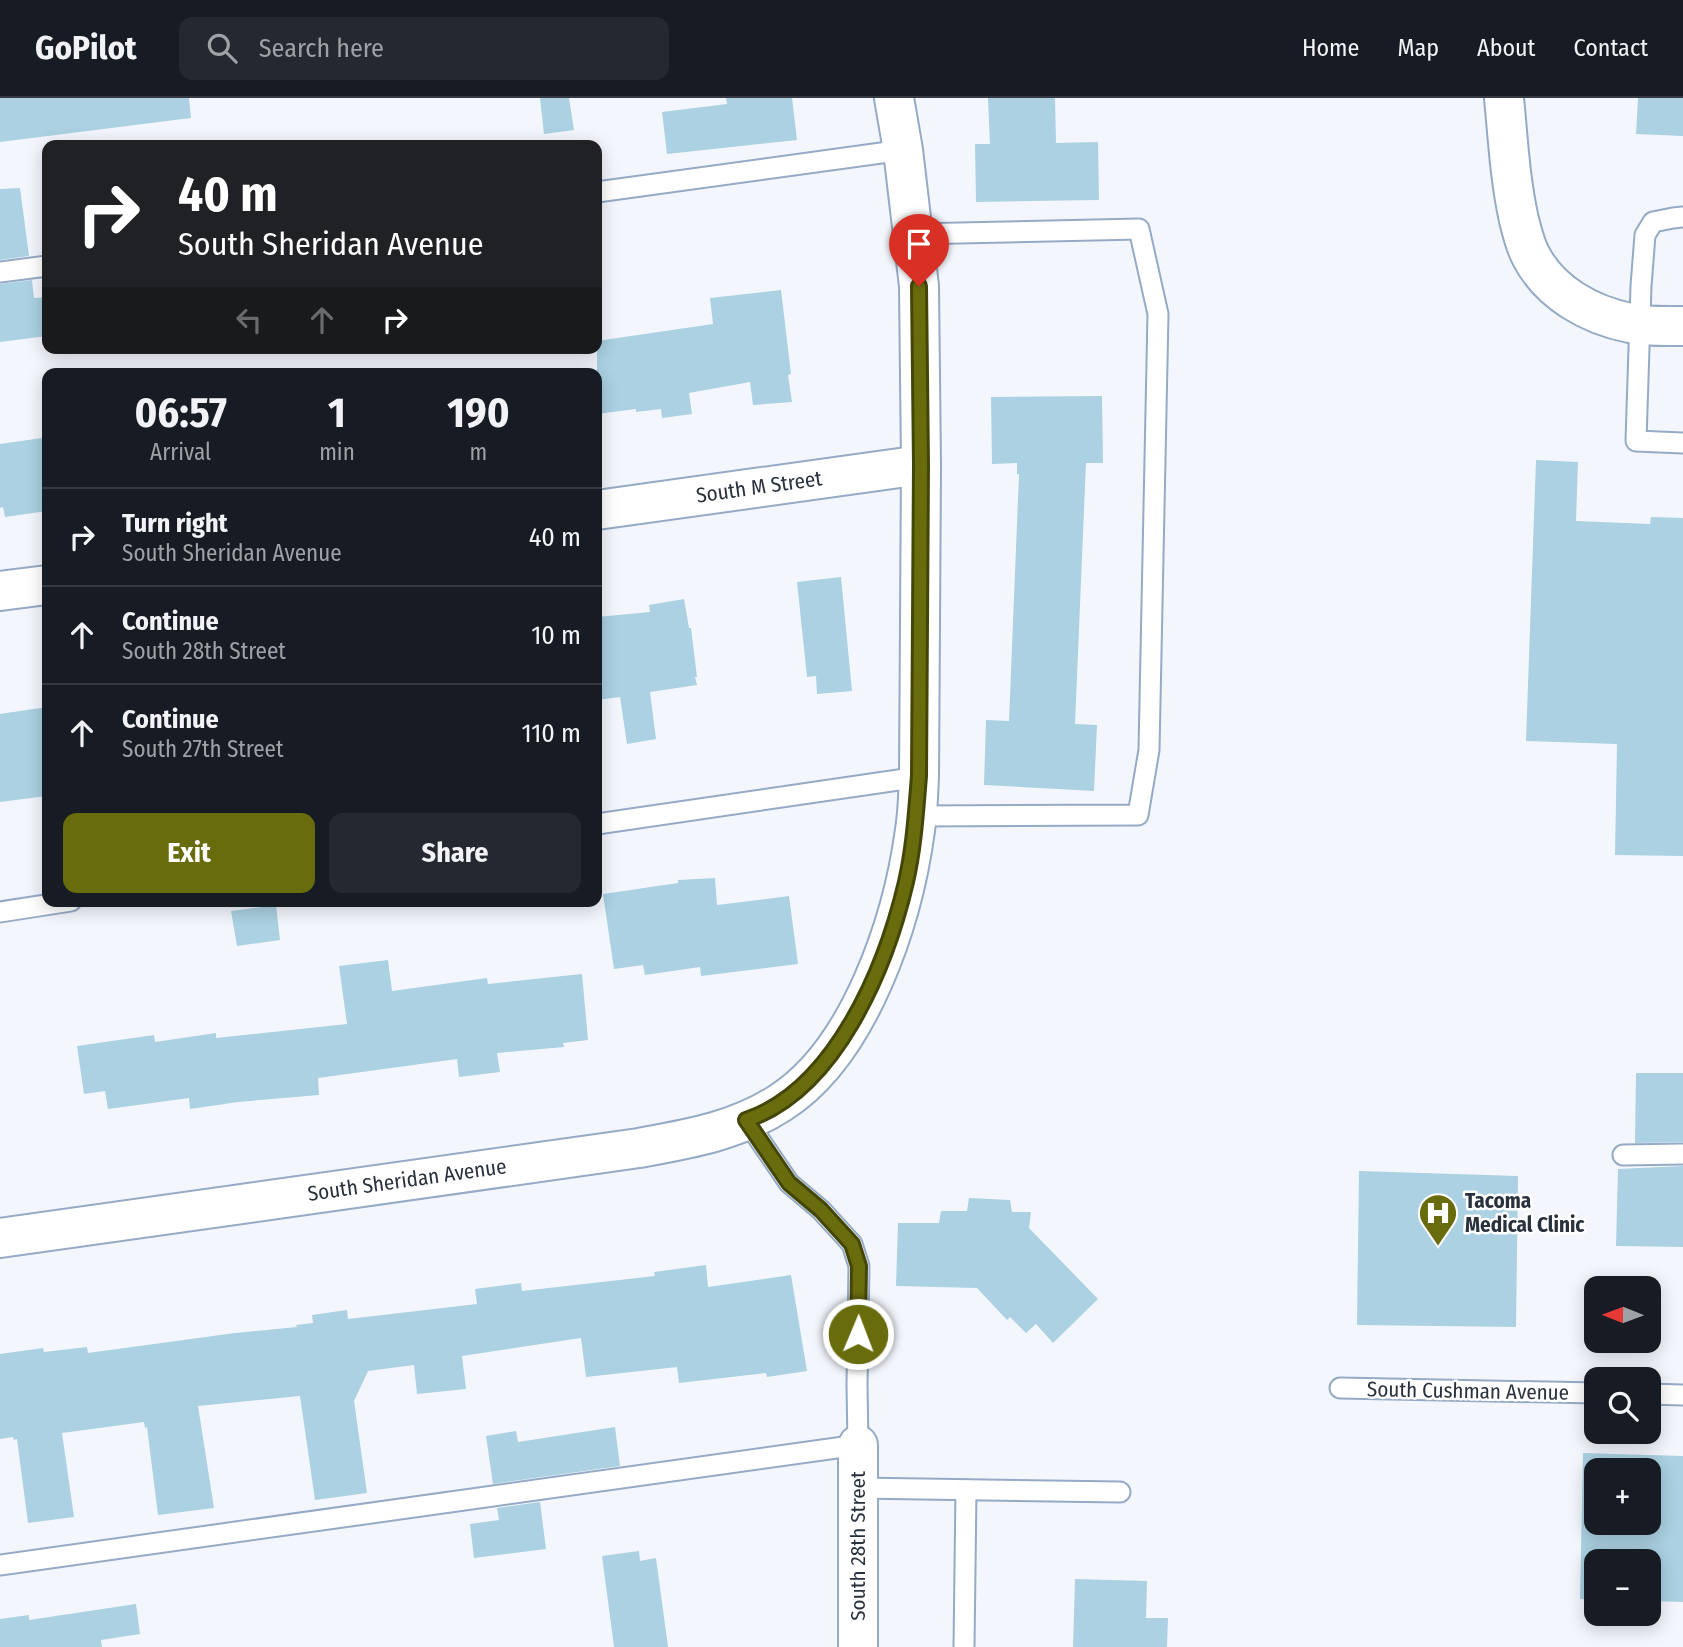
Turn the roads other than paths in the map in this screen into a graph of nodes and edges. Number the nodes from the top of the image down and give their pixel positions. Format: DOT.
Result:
graph roads {
  1 [pos="894,98"];
  2 [pos="1504,98"];
  3 [pos="903,150"];
  4 [pos="602,191"];
  5 [pos="1683,218"];
  6 [pos="913,234"];
  7 [pos="42,267"];
  8 [pos="0,272"];
  9 [pos="1639,324"];
  10 [pos="1683,326"];
  11 [pos="1683,443"];
  12 [pos="921,465"];
  13 [pos="602,509"];
  14 [pos="42,586"];
  15 [pos="0,591"];
  16 [pos="919,776"];
  17 [pos="916,816"];
  18 [pos="602,823"];
  19 [pos="42,905"];
  20 [pos="0,912"];
  21 [pos="746,1120"];
  22 [pos="1683,1154"];
  23 [pos="1623,1155"];
  24 [pos="0,1238"];
  25 [pos="1340,1388"];
  26 [pos="1584,1393"];
  27 [pos="1661,1394"];
  28 [pos="1683,1395"];
  29 [pos="858,1445"];
  30 [pos="858,1488"];
  31 [pos="966,1490"];
  32 [pos="1120,1492"];
  33 [pos="0,1565"];
  34 [pos="858,1647"];
  35 [pos="964,1647"];
  1 -- 3 [label="street"];
  2 -- 9 [label="street"];
  3 -- 4 [label="lane"];
  3 -- 6 [label="street"];
  5 -- 9 [label="lane"];
  6 -- 12 [label="street"];
  6 -- 17 [label="lane"];
  7 -- 8 [label="lane"];
  9 -- 10 [label="street"];
  9 -- 11 [label="lane"];
  12 -- 13 [label="street, South M Street"];
  12 -- 16 [label="street"];
  14 -- 15 [label="street"];
  16 -- 17 [label="street"];
  16 -- 18 [label="lane"];
  17 -- 21 [label="street, South Sheridan Avenue"];
  19 -- 20 [label="lane"];
  21 -- 24 [label="street, South Sheridan Avenue"];
  21 -- 29 [label="lane"];
  22 -- 23 [label="lane"];
  25 -- 26 [label="lane, South Cushman Avenue"];
  27 -- 28 [label="lane"];
  29 -- 30 [label="street, South 28th Street"];
  29 -- 33 [label="lane"];
  30 -- 31 [label="lane"];
  30 -- 34 [label="street, South 28th Street"];
  31 -- 32 [label="lane"];
  31 -- 35 [label="lane"];
}
